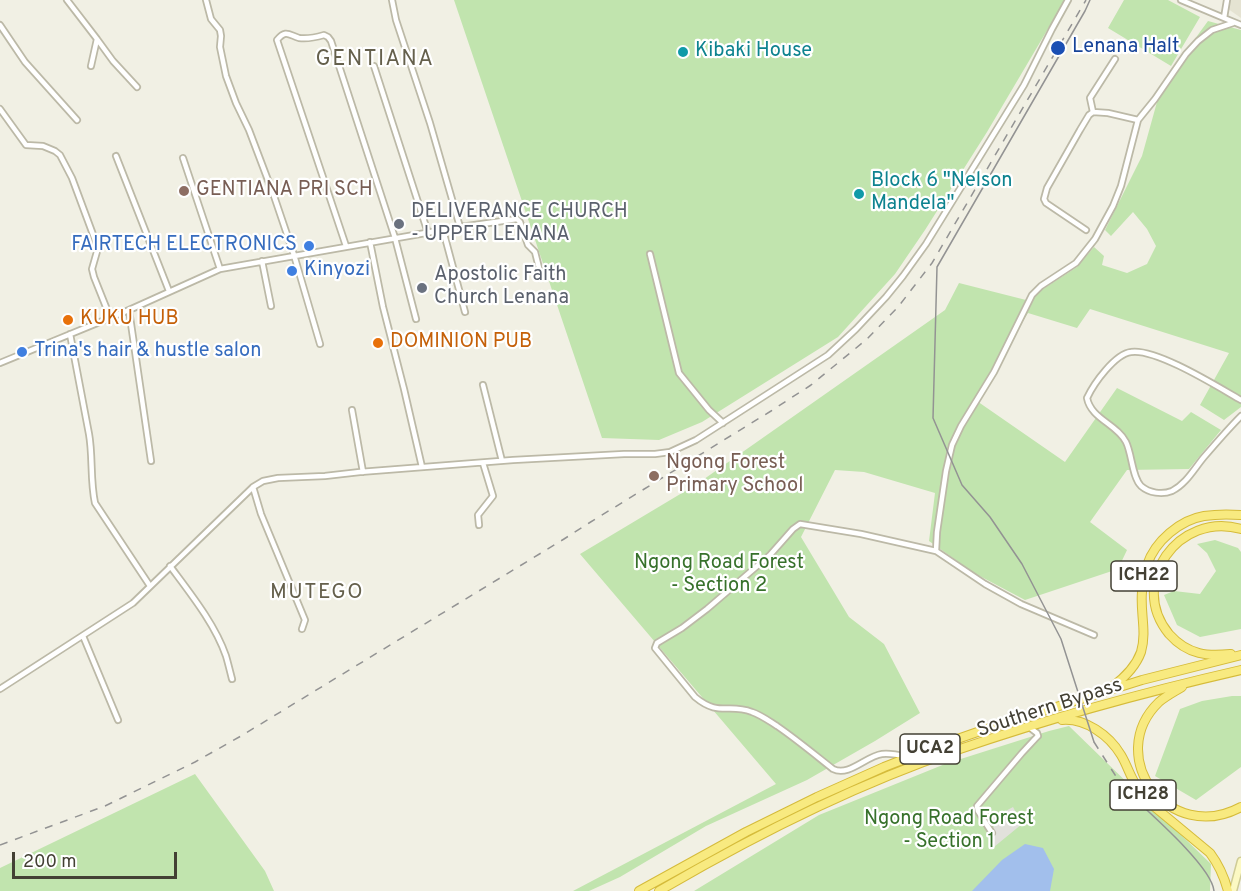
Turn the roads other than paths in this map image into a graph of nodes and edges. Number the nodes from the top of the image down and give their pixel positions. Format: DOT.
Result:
graph roads {
  1 [pos="67,0"];
  2 [pos="206,0"];
  3 [pos="392,0"];
  4 [pos="1068,0"];
  5 [pos="1181,0"];
  6 [pos="1227,0"];
  7 [pos="1224,18"];
  8 [pos="1233,23"];
  9 [pos="0,25"];
  10 [pos="1241,25"];
  11 [pos="97,39"];
  12 [pos="1115,59"];
  13 [pos="91,66"];
  14 [pos="374,66"];
  15 [pos="137,87"];
  16 [pos="0,109"];
  17 [pos="1093,112"];
  18 [pos="76,120"];
  19 [pos="1138,120"];
  20 [pos="116,156"];
  21 [pos="183,158"];
  22 [pos="460,227"];
  23 [pos="443,230"];
  24 [pos="1086,230"];
  25 [pos="428,232"];
  26 [pos="395,238"];
  27 [pos="370,242"];
  28 [pos="346,246"];
  29 [pos="650,254"];
  30 [pos="294,255"];
  31 [pos="262,261"];
  32 [pos="220,268"];
  33 [pos="539,268"];
  34 [pos="169,291"];
  35 [pos="271,306"];
  36 [pos="129,310"];
  37 [pos="465,312"];
  38 [pos="110,317"];
  39 [pos="416,319"];
  40 [pos="70,334"];
  41 [pos="320,344"];
  42 [pos="0,363"];
  43 [pos="483,385"];
  44 [pos="1241,400"];
  45 [pos="352,410"];
  46 [pos="1241,416"];
  47 [pos="723,423"];
  48 [pos="502,460"];
  49 [pos="151,461"];
  50 [pos="483,463"];
  51 [pos="422,467"];
  52 [pos="363,471"];
  53 [pos="253,487"];
  54 [pos="1241,515"];
  55 [pos="479,525"];
  56 [pos="1241,529"];
  57 [pos="936,551"];
  58 [pos="170,566"];
  59 [pos="150,586"];
  60 [pos="302,629"];
  61 [pos="1094,635"];
  62 [pos="83,636"];
  63 [pos="1241,654"];
  64 [pos="1241,670"];
  65 [pos="232,679"];
  66 [pos="1191,682"];
  67 [pos="0,689"];
  68 [pos="1109,690"];
  69 [pos="118,720"];
  70 [pos="1048,721"];
  71 [pos="1029,727"];
  72 [pos="910,757"];
  73 [pos="1241,807"];
  74 [pos="992,833"];
  75 [pos="1241,861"];
  76 [pos="639,891"];
  77 [pos="659,891"];
  78 [pos="1227,891"];
  79 [pos="1233,891"];
  1 -- 11 [label="street"];
  2 -- 30 [label="street"];
  3 -- 22 [label="street"];
  4 -- 47 [label="street"];
  5 -- 7 [label="street"];
  6 -- 7 [label="street"];
  7 -- 8 [label="street"];
  8 -- 10 [label="street"];
  8 -- 19 [label="street"];
  9 -- 18 [label="street"];
  11 -- 13 [label="street"];
  11 -- 15 [label="street"];
  12 -- 17 [label="street"];
  14 -- 25 [label="street"];
  16 -- 38 [label="street"];
  17 -- 19 [label="street"];
  17 -- 24 [label="street"];
  19 -- 57 [label="street"];
  20 -- 34 [label="street"];
  21 -- 32 [label="street"];
  22 -- 23 [label="street"];
  22 -- 33 [label="street"];
  23 -- 25 [label="street"];
  23 -- 37 [label="street"];
  25 -- 26 [label="street"];
  26 -- 27 [label="street"];
  26 -- 28 [label="street"];
  26 -- 39 [label="street"];
  27 -- 28 [label="street"];
  27 -- 51 [label="street"];
  28 -- 30 [label="street"];
  29 -- 47 [label="street"];
  30 -- 31 [label="street"];
  30 -- 41 [label="street"];
  31 -- 32 [label="street"];
  31 -- 35 [label="street"];
  32 -- 34 [label="street"];
  34 -- 36 [label="street"];
  36 -- 38 [label="street"];
  36 -- 49 [label="street"];
  38 -- 40 [label="street"];
  40 -- 42 [label="street"];
  40 -- 59 [label="street"];
  43 -- 48 [label="street"];
  44 -- 46 [label="street"];
  45 -- 52 [label="street"];
  47 -- 48 [label="street"];
  48 -- 50 [label="street"];
  50 -- 51 [label="street"];
  50 -- 55 [label="street"];
  51 -- 52 [label="street"];
  52 -- 53 [label="street"];
  53 -- 58 [label="street"];
  53 -- 60 [label="street"];
  54 -- 68 [label="highway, ICH22"];
  56 -- 63 [label="highway"];
  57 -- 61 [label="street"];
  57 -- 72 [label="street"];
  58 -- 59 [label="street"];
  58 -- 65 [label="street"];
  59 -- 62 [label="street"];
  62 -- 67 [label="street"];
  62 -- 69 [label="street"];
  63 -- 68 [label="highway, Southern Bypass / UCA2"];
  64 -- 66 [label="highway, Southern Bypass / UCA2"];
  66 -- 70 [label="highway, Southern Bypass / UCA2"];
  66 -- 73 [label="highway"];
  68 -- 72 [label="highway, Southern Bypass / UCA2"];
  70 -- 71 [label="highway, Southern Bypass / UCA2"];
  70 -- 78 [label="highway, ICH28"];
  71 -- 74 [label="street"];
  71 -- 77 [label="highway, Southern Bypass / UCA2"];
  72 -- 76 [label="highway, Southern Bypass / UCA2"];
  75 -- 79 [label="main road"];
}
